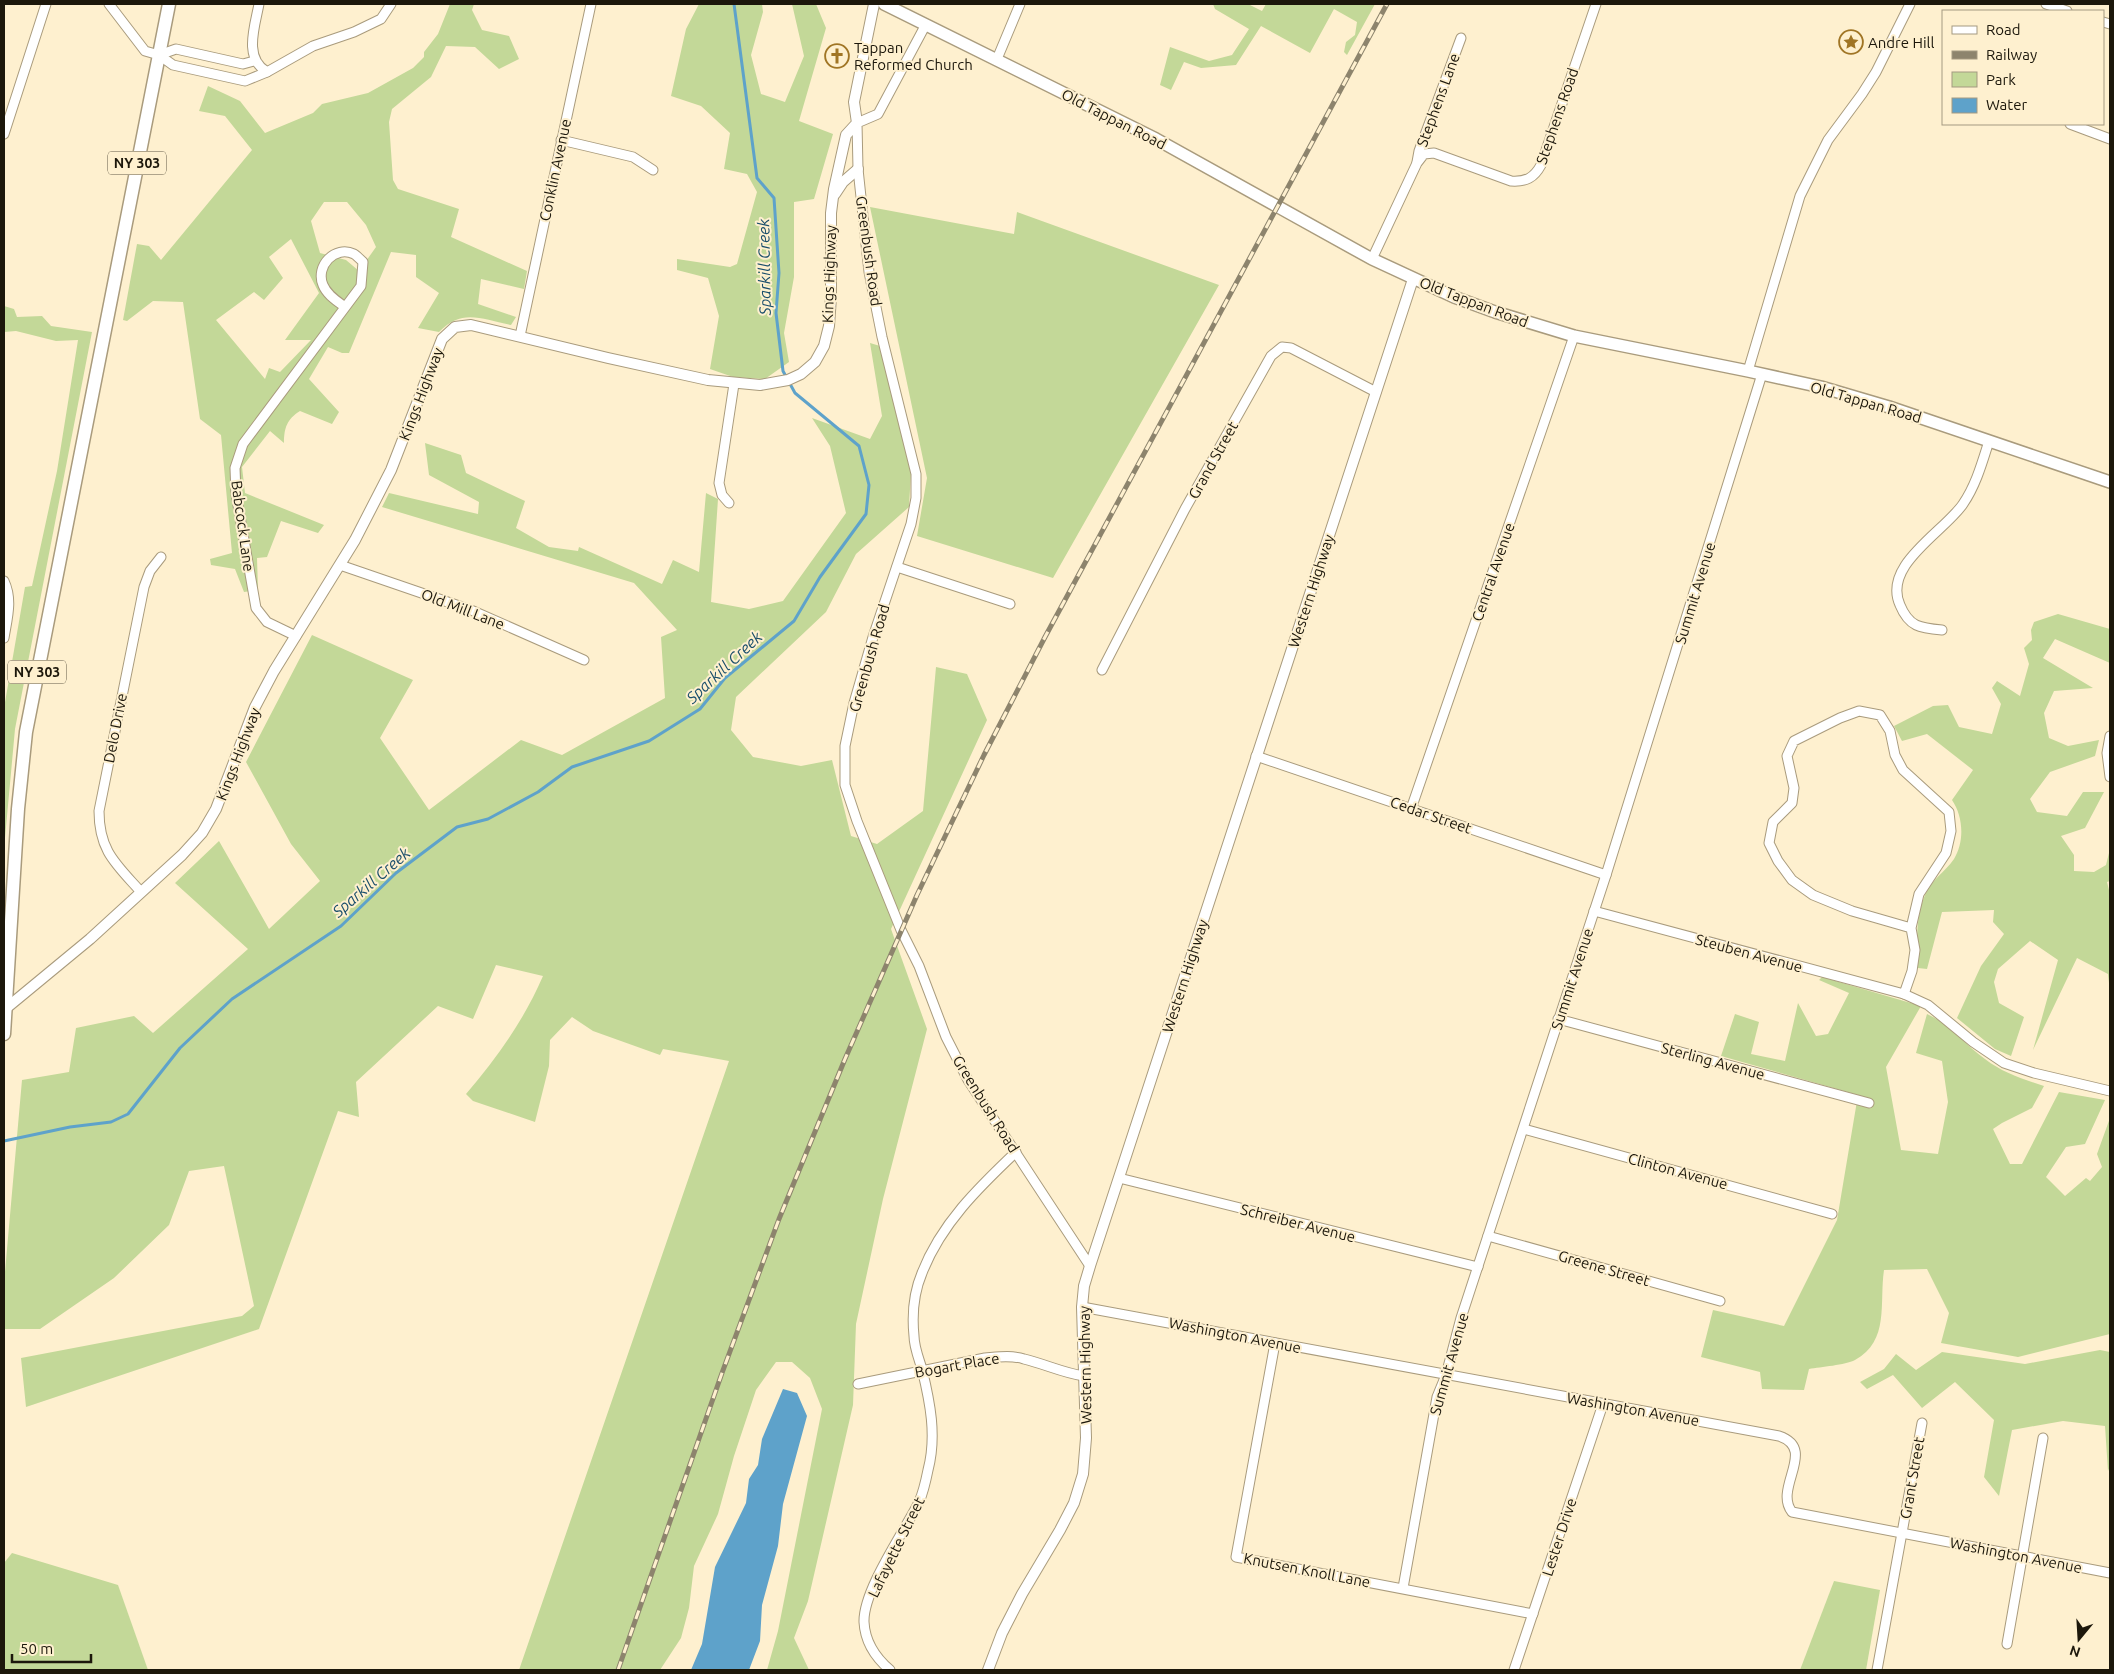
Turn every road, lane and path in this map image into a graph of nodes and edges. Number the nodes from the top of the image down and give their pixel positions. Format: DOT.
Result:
graph roads {
  1 [pos="46,4"];
  2 [pos="109,4"];
  3 [pos="169,4"];
  4 [pos="259,4"];
  5 [pos="391,4"];
  6 [pos="591,4"];
  7 [pos="874,4"];
  8 [pos="884,4"];
  9 [pos="1020,4"];
  10 [pos="1596,4"];
  11 [pos="1910,4"];
  12 [pos="2046,4"];
  13 [pos="2064,10"];
  14 [pos="926,26"];
  15 [pos="1461,38"];
  16 [pos="159,55"];
  17 [pos="997,60"];
  18 [pos="254,61"];
  19 [pos="267,72"];
  20 [pos="857,123"];
  21 [pos="2073,125"];
  22 [pos="4,134"];
  23 [pos="2110,139"];
  24 [pos="561,140"];
  25 [pos="1417,162"];
  26 [pos="858,169"];
  27 [pos="653,170"];
  28 [pos="832,199"];
  29 [pos="1372,258"];
  30 [pos="1413,279"];
  31 [pos="345,308"];
  32 [pos="520,336"];
  33 [pos="1574,336"];
  34 [pos="1748,371"];
  35 [pos="1762,374"];
  36 [pos="734,384"];
  37 [pos="1376,392"];
  38 [pos="1989,441"];
  39 [pos="2110,482"];
  40 [pos="729,503"];
  41 [pos="161,557"];
  42 [pos="340,565"];
  43 [pos="896,567"];
  44 [pos="4,582"];
  45 [pos="1010,604"];
  46 [pos="1942,630"];
  47 [pos="296,636"];
  48 [pos="4,638"];
  49 [pos="584,660"];
  50 [pos="1102,670"];
  51 [pos="2110,736"];
  52 [pos="1256,756"];
  53 [pos="2110,777"];
  54 [pos="1411,809"];
  55 [pos="1606,874"];
  56 [pos="141,892"];
  57 [pos="1594,911"];
  58 [pos="1911,928"];
  59 [pos="1904,994"];
  60 [pos="4,1010"];
  61 [pos="1558,1019"];
  62 [pos="4,1034"];
  63 [pos="2110,1091"];
  64 [pos="1869,1104"];
  65 [pos="1524,1129"];
  66 [pos="1016,1152"];
  67 [pos="1119,1178"];
  68 [pos="1832,1214"];
  69 [pos="1488,1236"];
  70 [pos="1090,1266"];
  71 [pos="1478,1267"];
  72 [pos="1720,1301"];
  73 [pos="1082,1307"];
  74 [pos="1275,1343"];
  75 [pos="922,1371"];
  76 [pos="1446,1375"];
  77 [pos="1084,1376"];
  78 [pos="858,1384"];
  79 [pos="1603,1404"];
  80 [pos="1922,1423"];
  81 [pos="2043,1438"];
  82 [pos="1902,1534"];
  83 [pos="2022,1557"];
  84 [pos="2110,1573"];
  85 [pos="1403,1588"];
  86 [pos="1533,1614"];
  87 [pos="2007,1644"];
  88 [pos="890,1670"];
  89 [pos="988,1670"];
  90 [pos="1514,1670"];
  91 [pos="1877,1670"];
  1 -- 22 [label="street"];
  2 -- 16 [label="street"];
  3 -- 16 [label="main road, NY 303"];
  4 -- 18 [label="street"];
  5 -- 19 [label="street"];
  6 -- 24 [label="street, Conklin Avenue"];
  7 -- 20 [label="street"];
  8 -- 14 [label="main road, Old Tappan Road"];
  9 -- 17 [label="street"];
  10 -- 25 [label="street, Stephens Road"];
  11 -- 34 [label="street"];
  12 -- 13 [label="street"];
  14 -- 17 [label="main road, Old Tappan Road"];
  14 -- 20 [label="street"];
  15 -- 25 [label="street, Stephens Lane"];
  16 -- 18 [label="street"];
  16 -- 19 [label="street"];
  16 -- 60 [label="main road, NY 303"];
  17 -- 29 [label="main road, Old Tappan Road"];
  18 -- 19 [label="street"];
  20 -- 26 [label="street, Greenbush Road"];
  20 -- 28 [label="street, Kings Highway"];
  21 -- 23 [label="street"];
  24 -- 27 [label="street"];
  24 -- 32 [label="street, Conklin Avenue"];
  25 -- 29 [label="street"];
  26 -- 28 [label="street"];
  26 -- 43 [label="street, Greenbush Road"];
  28 -- 36 [label="street, Kings Highway"];
  29 -- 30 [label="main road, Old Tappan Road"];
  30 -- 33 [label="main road, Old Tappan Road"];
  30 -- 37 [label="street, Western Highway"];
  31 -- 31 [label="street, Babcock Lane"];
  31 -- 47 [label="street, Babcock Lane"];
  32 -- 36 [label="street, Kings Highway"];
  32 -- 42 [label="street, Kings Highway"];
  33 -- 34 [label="main road, Old Tappan Road"];
  33 -- 54 [label="street, Central Avenue"];
  34 -- 35 [label="main road, Old Tappan Road"];
  35 -- 38 [label="main road, Old Tappan Road"];
  35 -- 55 [label="street, Summit Avenue"];
  36 -- 40 [label="street"];
  37 -- 50 [label="street, Grand Street"];
  37 -- 52 [label="street, Western Highway"];
  38 -- 39 [label="main road, Old Tappan Road"];
  38 -- 46 [label="street"];
  41 -- 56 [label="street, Delo Drive"];
  42 -- 47 [label="street, Kings Highway"];
  42 -- 49 [label="street, Old Mill Lane"];
  43 -- 45 [label="street"];
  43 -- 66 [label="street, Greenbush Road"];
  44 -- 48 [label="street"];
  47 -- 56 [label="street, Kings Highway"];
  51 -- 53 [label="street"];
  52 -- 54 [label="street, Cedar Street"];
  52 -- 67 [label="street, Western Highway"];
  54 -- 55 [label="street, Cedar Street"];
  55 -- 57 [label="street, Summit Avenue"];
  56 -- 60 [label="street, Kings Highway"];
  57 -- 59 [label="street, Steuben Avenue"];
  57 -- 61 [label="street, Summit Avenue"];
  58 -- 58 [label="street"];
  58 -- 59 [label="street"];
  59 -- 63 [label="street, Steuben Avenue"];
  60 -- 62 [label="main road, NY 303"];
  61 -- 64 [label="street, Sterling Avenue"];
  61 -- 65 [label="street, Summit Avenue"];
  65 -- 68 [label="street, Clinton Avenue"];
  65 -- 69 [label="street, Summit Avenue"];
  66 -- 70 [label="street, Greenbush Road"];
  66 -- 75 [label="street, Lafayette Street"];
  67 -- 70 [label="street, Western Highway"];
  67 -- 71 [label="street, Schreiber Avenue"];
  69 -- 71 [label="street, Summit Avenue"];
  69 -- 72 [label="street, Greene Street"];
  70 -- 73 [label="street, Western Highway"];
  71 -- 76 [label="street, Summit Avenue"];
  73 -- 74 [label="street, Washington Avenue"];
  73 -- 77 [label="street, Western Highway"];
  74 -- 76 [label="street, Washington Avenue"];
  74 -- 85 [label="street, Knutsen Knoll Lane"];
  75 -- 77 [label="street, Bogart Place"];
  75 -- 78 [label="street, Bogart Place"];
  75 -- 88 [label="street, Lafayette Street"];
  76 -- 79 [label="street, Washington Avenue"];
  76 -- 85 [label="street, Summit Avenue"];
  77 -- 89 [label="street, Western Highway"];
  79 -- 82 [label="street, Washington Avenue"];
  79 -- 86 [label="street, Lester Drive"];
  80 -- 82 [label="street, Grant Street"];
  81 -- 83 [label="street"];
  82 -- 83 [label="street, Washington Avenue"];
  82 -- 91 [label="street, Grant Street"];
  83 -- 84 [label="street, Washington Avenue"];
  83 -- 87 [label="street"];
  85 -- 86 [label="street, Knutsen Knoll Lane"];
  86 -- 90 [label="street, Lester Drive"];
}
